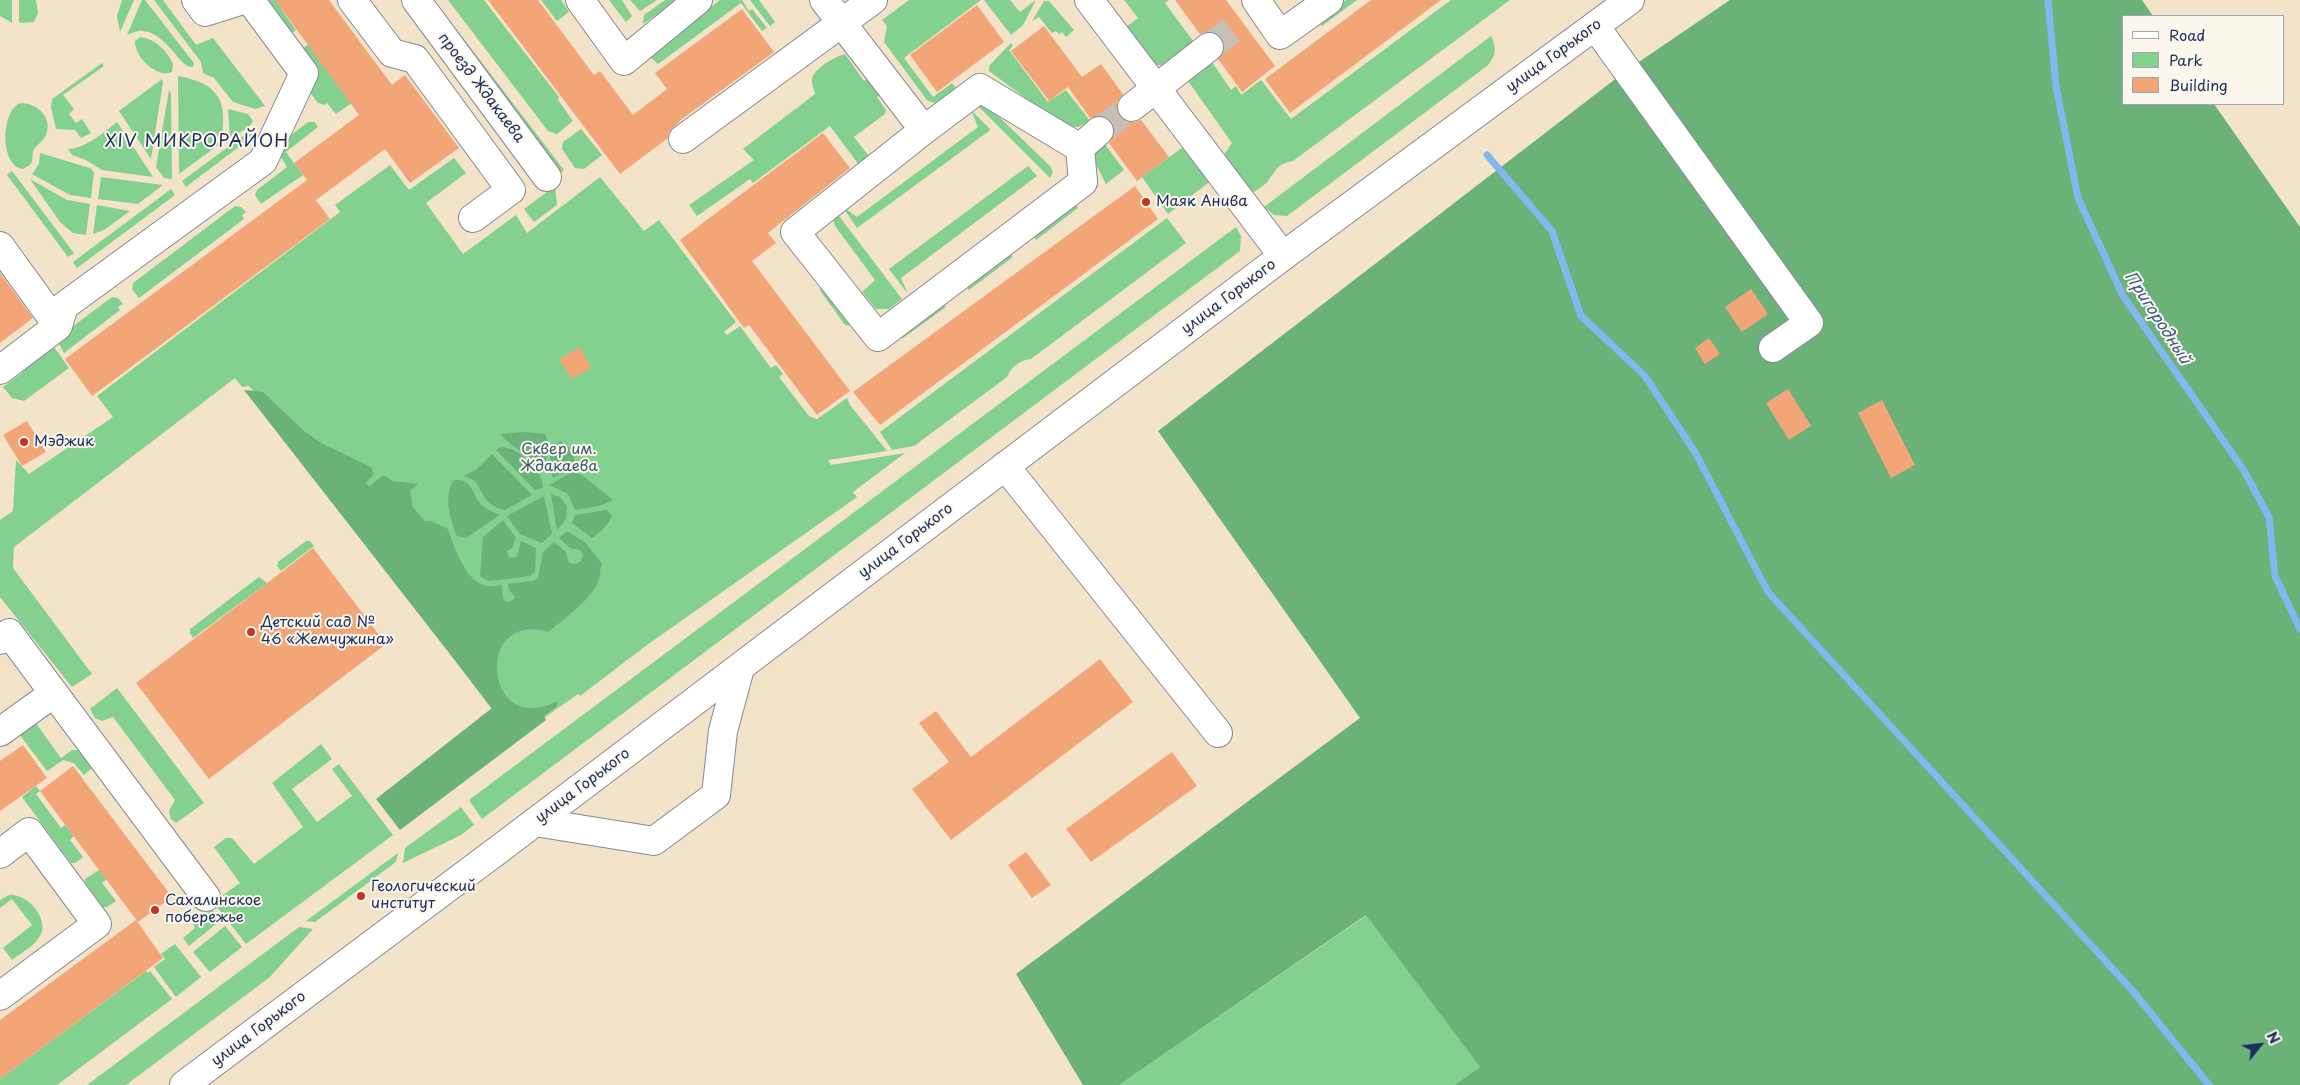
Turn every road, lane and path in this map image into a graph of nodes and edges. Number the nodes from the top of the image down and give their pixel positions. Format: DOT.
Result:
graph roads {
  1 [pos="196,0"];
  2 [pos="243,0"];
  3 [pos="250,0"];
  4 [pos="352,0"];
  5 [pos="416,0"];
  6 [pos="580,0"];
  7 [pos="698,0"];
  8 [pos="824,0"];
  9 [pos="873,0"];
  10 [pos="1089,0"];
  11 [pos="1329,0"];
  12 [pos="1630,0"];
  13 [pos="1254,10"];
  14 [pos="843,22"];
  15 [pos="1595,26"];
  16 [pos="1210,47"];
  17 [pos="1156,88"];
  18 [pos="1132,107"];
  19 [pos="924,130"];
  20 [pos="683,139"];
  21 [pos="547,177"];
  22 [pos="473,218"];
  23 [pos="0,246"];
  24 [pos="1283,256"];
  25 [pos="58,326"];
  26 [pos="1773,348"];
  27 [pos="0,370"];
  28 [pos="1005,466"];
  29 [pos="0,640"];
  30 [pos="740,668"];
  31 [pos="54,693"];
  32 [pos="0,732"];
  33 [pos="1218,733"];
  34 [pos="535,822"];
  35 [pos="0,854"];
  36 [pos="206,897"];
  37 [pos="0,996"];
  38 [pos="184,1085"];
  1 -- 2 [label="main road"];
  3 -- 25 [label="main road"];
  4 -- 22 [label="main road"];
  5 -- 21 [label="main road, проезд Ждакаева"];
  6 -- 7 [label="main road"];
  8 -- 14 [label="main road"];
  9 -- 14 [label="main road"];
  10 -- 17 [label="main road"];
  11 -- 13 [label="main road"];
  12 -- 15 [label="main road, улица Горького"];
  14 -- 19 [label="main road"];
  14 -- 20 [label="main road"];
  15 -- 24 [label="main road, улица Горького"];
  15 -- 26 [label="main road"];
  16 -- 17 [label="main road"];
  17 -- 18 [label="main road"];
  17 -- 24 [label="main road"];
  19 -- 19 [label="main road"];
  23 -- 25 [label="main road"];
  24 -- 28 [label="main road, улица Горького"];
  25 -- 27 [label="main road"];
  28 -- 30 [label="main road, улица Горького"];
  28 -- 33 [label="main road"];
  29 -- 31 [label="main road"];
  30 -- 34 [label="main road, улица Горького"];
  30 -- 34 [label="main road"];
  31 -- 32 [label="main road"];
  31 -- 36 [label="main road"];
  34 -- 38 [label="main road, улица Горького"];
  35 -- 37 [label="main road"];
}
